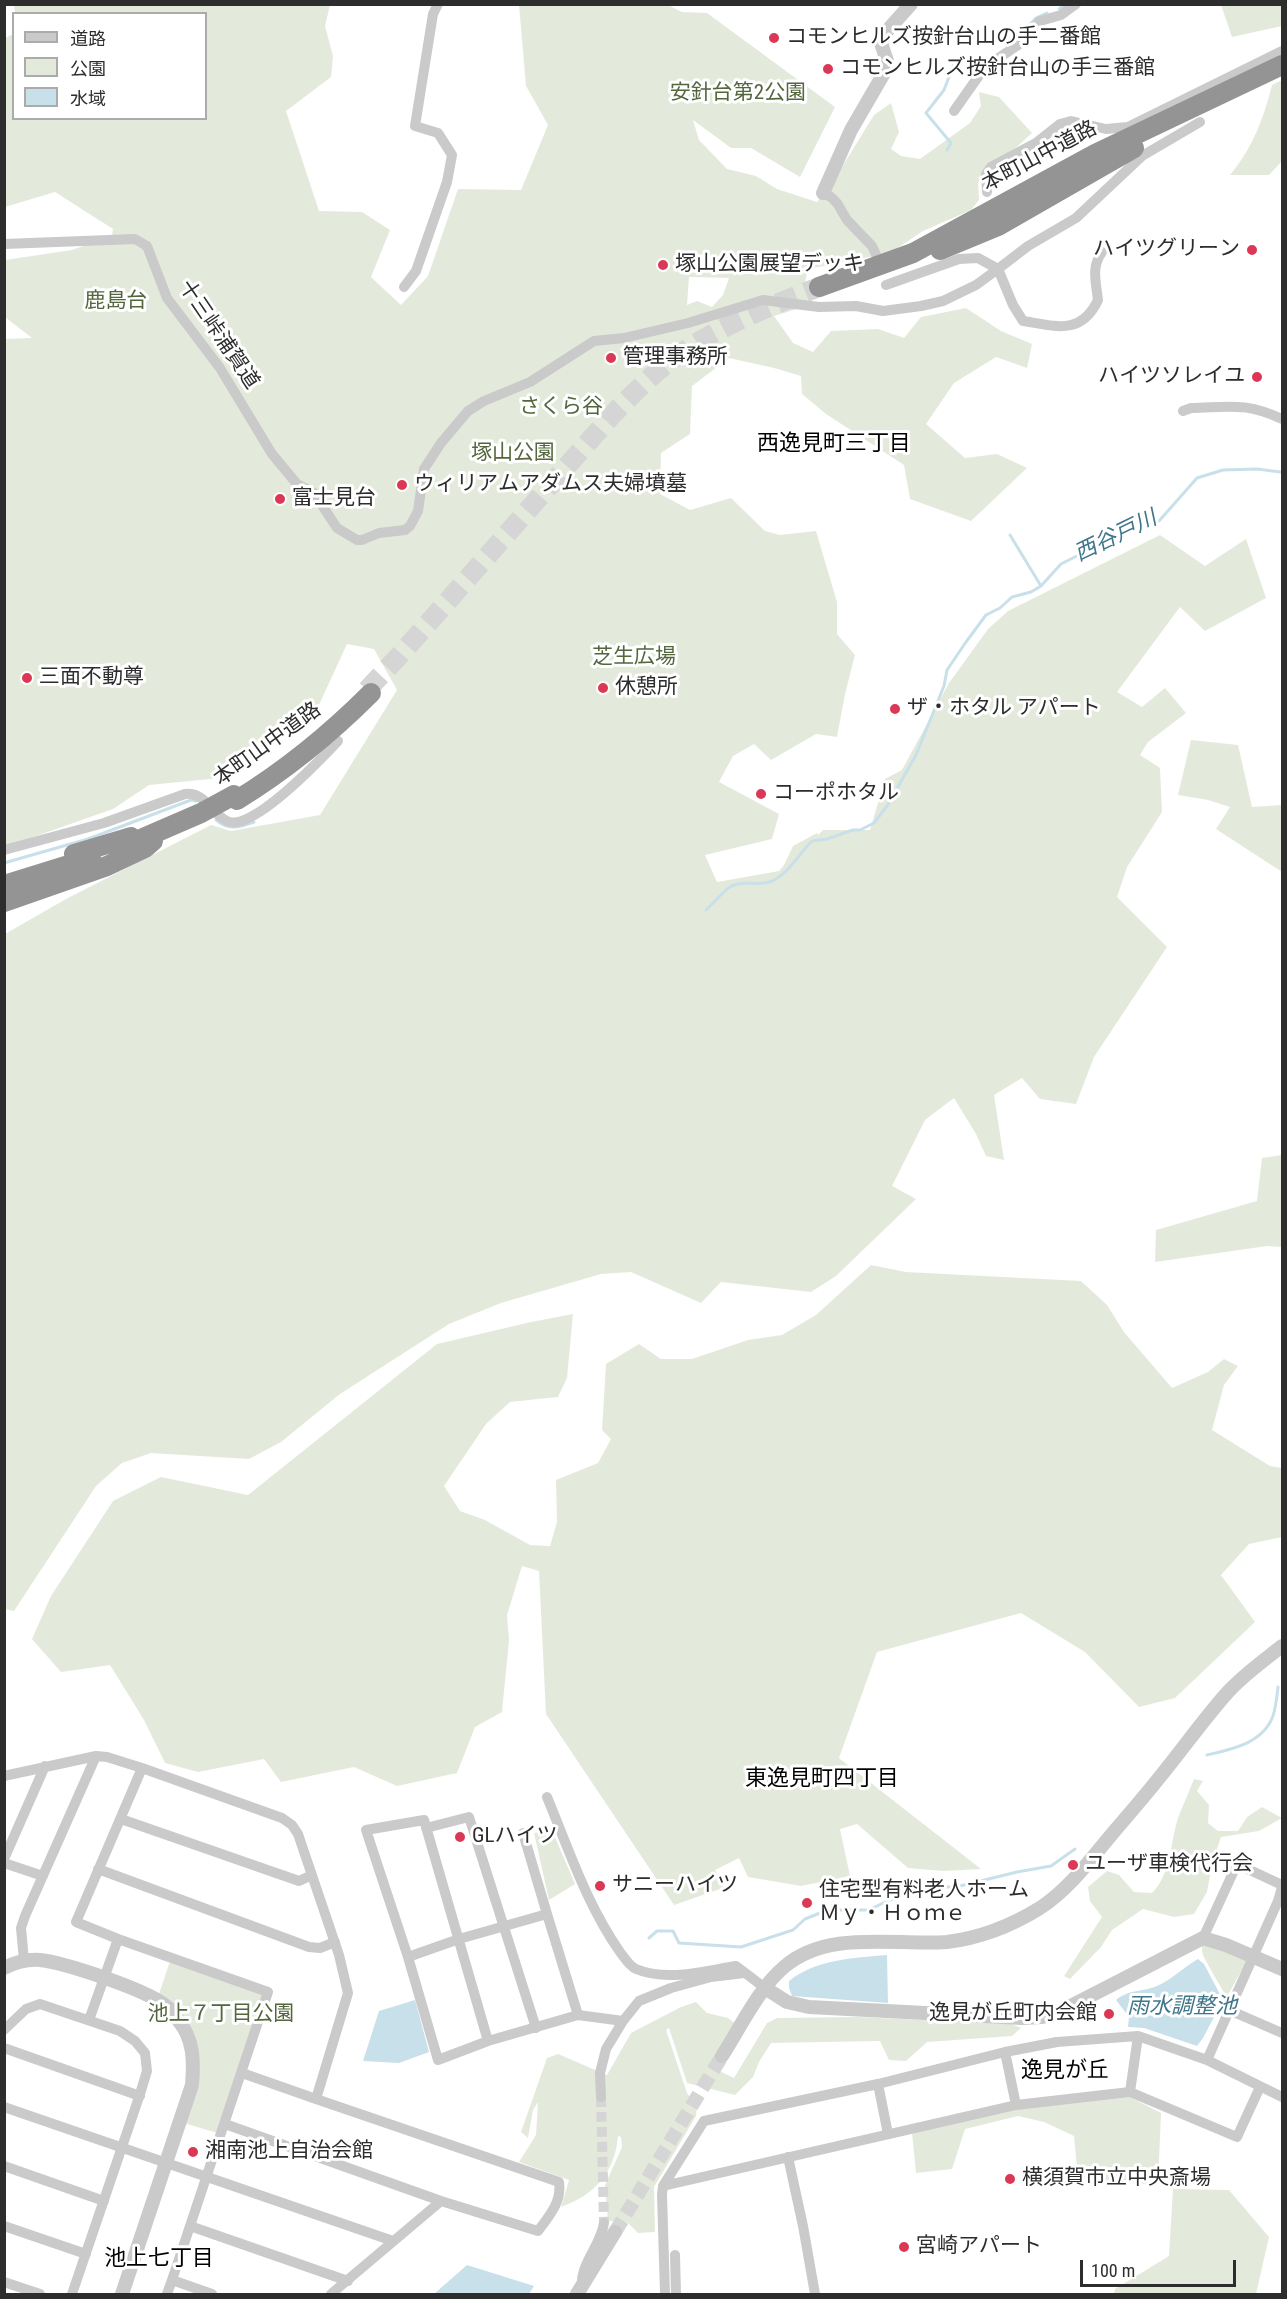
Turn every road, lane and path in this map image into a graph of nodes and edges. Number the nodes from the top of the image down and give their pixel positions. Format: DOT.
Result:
graph roads {
  1 [pos="438,4"];
  2 [pos="911,4"];
  3 [pos="1075,5"];
  4 [pos="1282,51"];
  5 [pos="1282,65"];
  6 [pos="1282,71"];
  7 [pos="954,111"];
  8 [pos="1200,122"];
  9 [pos="987,192"];
  10 [pos="822,193"];
  11 [pos="4,244"];
  12 [pos="1102,252"];
  13 [pos="878,259"];
  14 [pos="998,269"];
  15 [pos="886,285"];
  16 [pos="404,287"];
  17 [pos="1183,411"];
  18 [pos="1282,419"];
  19 [pos="369,691"];
  20 [pos="338,741"];
  21 [pos="138,844"];
  22 [pos="4,850"];
  23 [pos="4,872"];
  24 [pos="4,885"];
  25 [pos="4,891"];
  26 [pos="4,902"];
  27 [pos="1282,1646"];
  28 [pos="96,1756"];
  29 [pos="45,1766"];
  30 [pos="142,1768"];
  31 [pos="4,1776"];
  32 [pos="547,1797"];
  33 [pos="121,1819"];
  34 [pos="426,1828"];
  35 [pos="523,1833"];
  36 [pos="4,1861"];
  37 [pos="98,1869"];
  38 [pos="312,1875"];
  39 [pos="43,1876"];
  40 [pos="1282,1886"];
  41 [pos="1280,1902"];
  42 [pos="547,1914"];
  43 [pos="505,1927"];
  44 [pos="1203,1938"];
  45 [pos="118,1939"];
  46 [pos="459,1939"];
  47 [pos="335,1942"];
  48 [pos="1254,1956"];
  49 [pos="408,1957"];
  50 [pos="24,1960"];
  51 [pos="4,1968"];
  52 [pos="1282,1969"];
  53 [pos="744,1973"];
  54 [pos="104,1978"];
  55 [pos="765,1988"];
  56 [pos="1229,2010"];
  57 [pos="578,2015"];
  58 [pos="89,2020"];
  59 [pos="623,2021"];
  60 [pos="536,2028"];
  61 [pos="4,2030"];
  62 [pos="1282,2033"];
  63 [pos="1138,2036"];
  64 [pos="488,2041"];
  65 [pos="4,2048"];
  66 [pos="1005,2052"];
  67 [pos="722,2056"];
  68 [pos="1207,2060"];
  69 [pos="242,2073"];
  70 [pos="878,2084"];
  71 [pos="1260,2087"];
  72 [pos="1130,2092"];
  73 [pos="140,2096"];
  74 [pos="601,2097"];
  75 [pos="1282,2097"];
  76 [pos="316,2099"];
  77 [pos="1016,2105"];
  78 [pos="4,2107"];
  79 [pos="225,2124"];
  80 [pos="888,2134"];
  81 [pos="122,2148"];
  82 [pos="788,2157"];
  83 [pos="166,2163"];
  84 [pos="4,2166"];
  85 [pos="206,2178"];
  86 [pos="663,2186"];
  87 [pos="104,2201"];
  88 [pos="441,2201"];
  89 [pos="604,2223"];
  90 [pos="4,2226"];
  91 [pos="190,2226"];
  92 [pos="615,2232"];
  93 [pos="393,2241"];
  94 [pos="86,2254"];
  95 [pos="675,2255"];
  96 [pos="172,2280"];
  97 [pos="348,2281"];
  98 [pos="4,2282"];
  99 [pos="580,2291"];
  100 [pos="40,2295"];
  101 [pos="72,2295"];
  102 [pos="122,2295"];
  103 [pos="167,2295"];
  104 [pos="212,2295"];
  105 [pos="331,2295"];
  106 [pos="665,2295"];
  107 [pos="676,2295"];
  108 [pos="815,2295"];
  1 -- 16 [label="street"];
  2 -- 10 [label="street"];
  3 -- 7 [label="street"];
  4 -- 9 [label="street"];
  5 -- 6 [label="highway, 本町山中道路"];
  8 -- 14 [label="street"];
  10 -- 13 [label="street"];
  11 -- 14 [label="street, 十三峠浦賀道"];
  12 -- 14 [label="street"];
  14 -- 15 [label="street"];
  17 -- 18 [label="street"];
  19 -- 21 [label="highway, 本町山中道路, bridge"];
  20 -- 22 [label="street"];
  21 -- 23 [label="highway"];
  21 -- 24 [label="highway"];
  21 -- 25 [label="highway"];
  21 -- 26 [label="highway"];
  27 -- 55 [label="street"];
  28 -- 29 [label="street"];
  28 -- 30 [label="street"];
  28 -- 39 [label="street"];
  29 -- 31 [label="street"];
  29 -- 36 [label="street"];
  30 -- 33 [label="street"];
  30 -- 38 [label="street"];
  32 -- 53 [label="street"];
  33 -- 37 [label="street"];
  33 -- 38 [label="street"];
  34 -- 43 [label="street"];
  34 -- 46 [label="street"];
  34 -- 49 [label="street"];
  35 -- 42 [label="street"];
  36 -- 39 [label="street"];
  37 -- 45 [label="street"];
  37 -- 47 [label="street"];
  38 -- 47 [label="street"];
  39 -- 50 [label="street"];
  40 -- 41 [label="street"];
  40 -- 44 [label="street"];
  41 -- 48 [label="street"];
  42 -- 43 [label="street"];
  42 -- 57 [label="street"];
  43 -- 46 [label="street"];
  43 -- 60 [label="street"];
  44 -- 48 [label="street"];
  44 -- 55 [label="street"];
  45 -- 54 [label="street"];
  45 -- 69 [label="street"];
  46 -- 49 [label="street"];
  46 -- 64 [label="street"];
  47 -- 76 [label="street"];
  48 -- 52 [label="street"];
  48 -- 56 [label="street"];
  49 -- 64 [label="street"];
  50 -- 51 [label="street"];
  50 -- 54 [label="street"];
  53 -- 55 [label="street"];
  53 -- 59 [label="street"];
  54 -- 58 [label="street"];
  54 -- 83 [label="street"];
  55 -- 67 [label="street"];
  56 -- 62 [label="street"];
  56 -- 68 [label="street"];
  57 -- 59 [label="street"];
  57 -- 60 [label="street"];
  58 -- 61 [label="street"];
  58 -- 73 [label="street"];
  59 -- 74 [label="street"];
  60 -- 64 [label="street"];
  63 -- 66 [label="street"];
  63 -- 68 [label="street"];
  63 -- 72 [label="street"];
  65 -- 73 [label="street"];
  66 -- 70 [label="street"];
  66 -- 77 [label="street"];
  68 -- 71 [label="street"];
  69 -- 76 [label="street"];
  69 -- 79 [label="street"];
  70 -- 80 [label="street"];
  70 -- 86 [label="street"];
  71 -- 72 [label="street"];
  71 -- 75 [label="street"];
  72 -- 77 [label="street"];
  73 -- 81 [label="street"];
  76 -- 88 [label="street"];
  77 -- 80 [label="street"];
  78 -- 81 [label="street"];
  79 -- 85 [label="street"];
  79 -- 88 [label="street"];
  80 -- 82 [label="street"];
  81 -- 83 [label="street"];
  81 -- 87 [label="street"];
  82 -- 86 [label="street"];
  82 -- 108 [label="street"];
  83 -- 85 [label="street"];
  83 -- 102 [label="street"];
  84 -- 87 [label="street"];
  85 -- 91 [label="street"];
  85 -- 93 [label="street"];
  86 -- 106 [label="street"];
  87 -- 94 [label="street"];
  88 -- 93 [label="street"];
  89 -- 99 [label="street"];
  90 -- 94 [label="street"];
  91 -- 96 [label="street"];
  91 -- 97 [label="street"];
  92 -- 99 [label="street"];
  93 -- 97 [label="street"];
  94 -- 101 [label="street"];
  95 -- 107 [label="street"];
  96 -- 103 [label="street"];
  96 -- 104 [label="street"];
  97 -- 105 [label="street"];
  98 -- 100 [label="street"];
}
